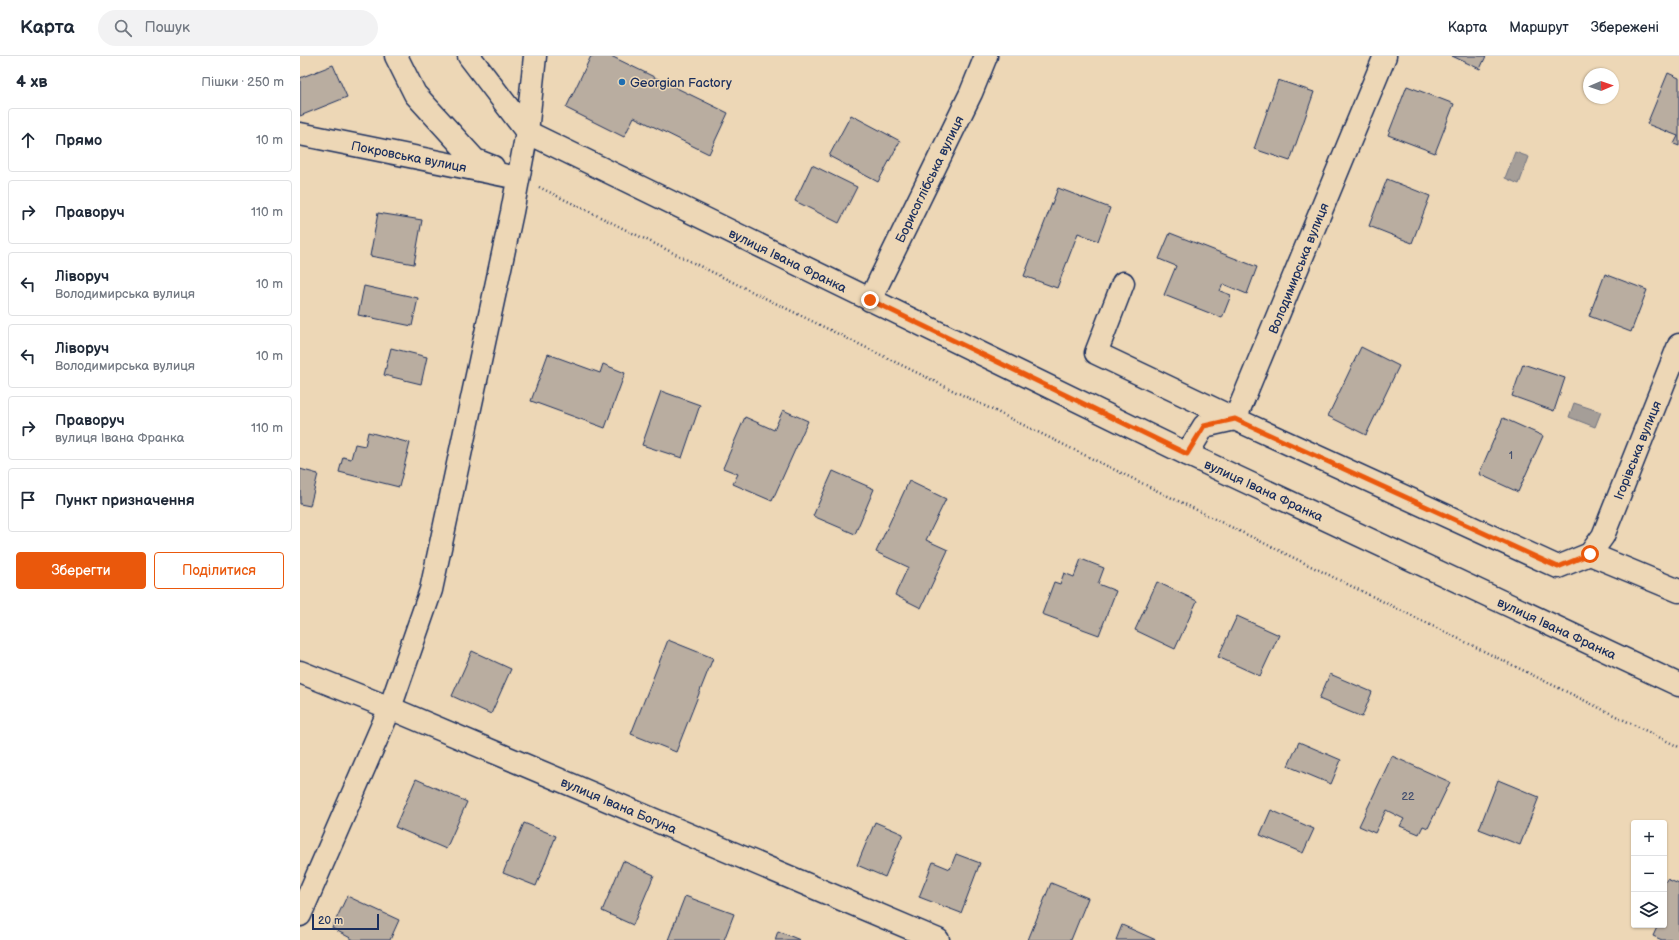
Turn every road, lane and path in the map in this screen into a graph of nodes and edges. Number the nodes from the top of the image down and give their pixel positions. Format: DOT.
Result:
graph roads {
  1 [pos="396,56"];
  2 [pos="469,56"];
  3 [pos="535,56"];
  4 [pos="986,56"];
  5 [pos="1385,56"];
  6 [pos="527,132"];
  7 [pos="300,134"];
  8 [pos="518,178"];
  9 [pos="1124,283"];
  10 [pos="870,300"];
  11 [pos="1679,345"];
  12 [pos="1235,419"];
  13 [pos="1187,454"];
  14 [pos="1590,554"];
  15 [pos="1679,591"];
  16 [pos="300,672"];
  17 [pos="1679,685"];
  18 [pos="390,708"];
  19 [pos="1679,747"];
  20 [pos="300,915"];
  21 [pos="938,940"];
  1 -- 8 [label="street"];
  2 -- 6 [label="street"];
  3 -- 6 [label="street"];
  4 -- 10 [label="street, Борисоглібська вулиця"];
  5 -- 12 [label="street, Володимирська вулиця"];
  6 -- 8 [label="street"];
  6 -- 10 [label="street, вулиця Івана Франка"];
  7 -- 8 [label="street, Покровська вулиця"];
  8 -- 18 [label="street"];
  8 -- 19 [label="path"];
  9 -- 12 [label="street"];
  10 -- 13 [label="street, вулиця Івана Франка"];
  11 -- 14 [label="street, Ігорівська вулиця"];
  12 -- 13 [label="street"];
  12 -- 14 [label="street"];
  13 -- 17 [label="street, вулиця Івана Франка"];
  14 -- 15 [label="street"];
  16 -- 18 [label="street, вулиця Івана Богуна"];
  18 -- 20 [label="street"];
  18 -- 21 [label="street, вулиця Івана Богуна"];
}
